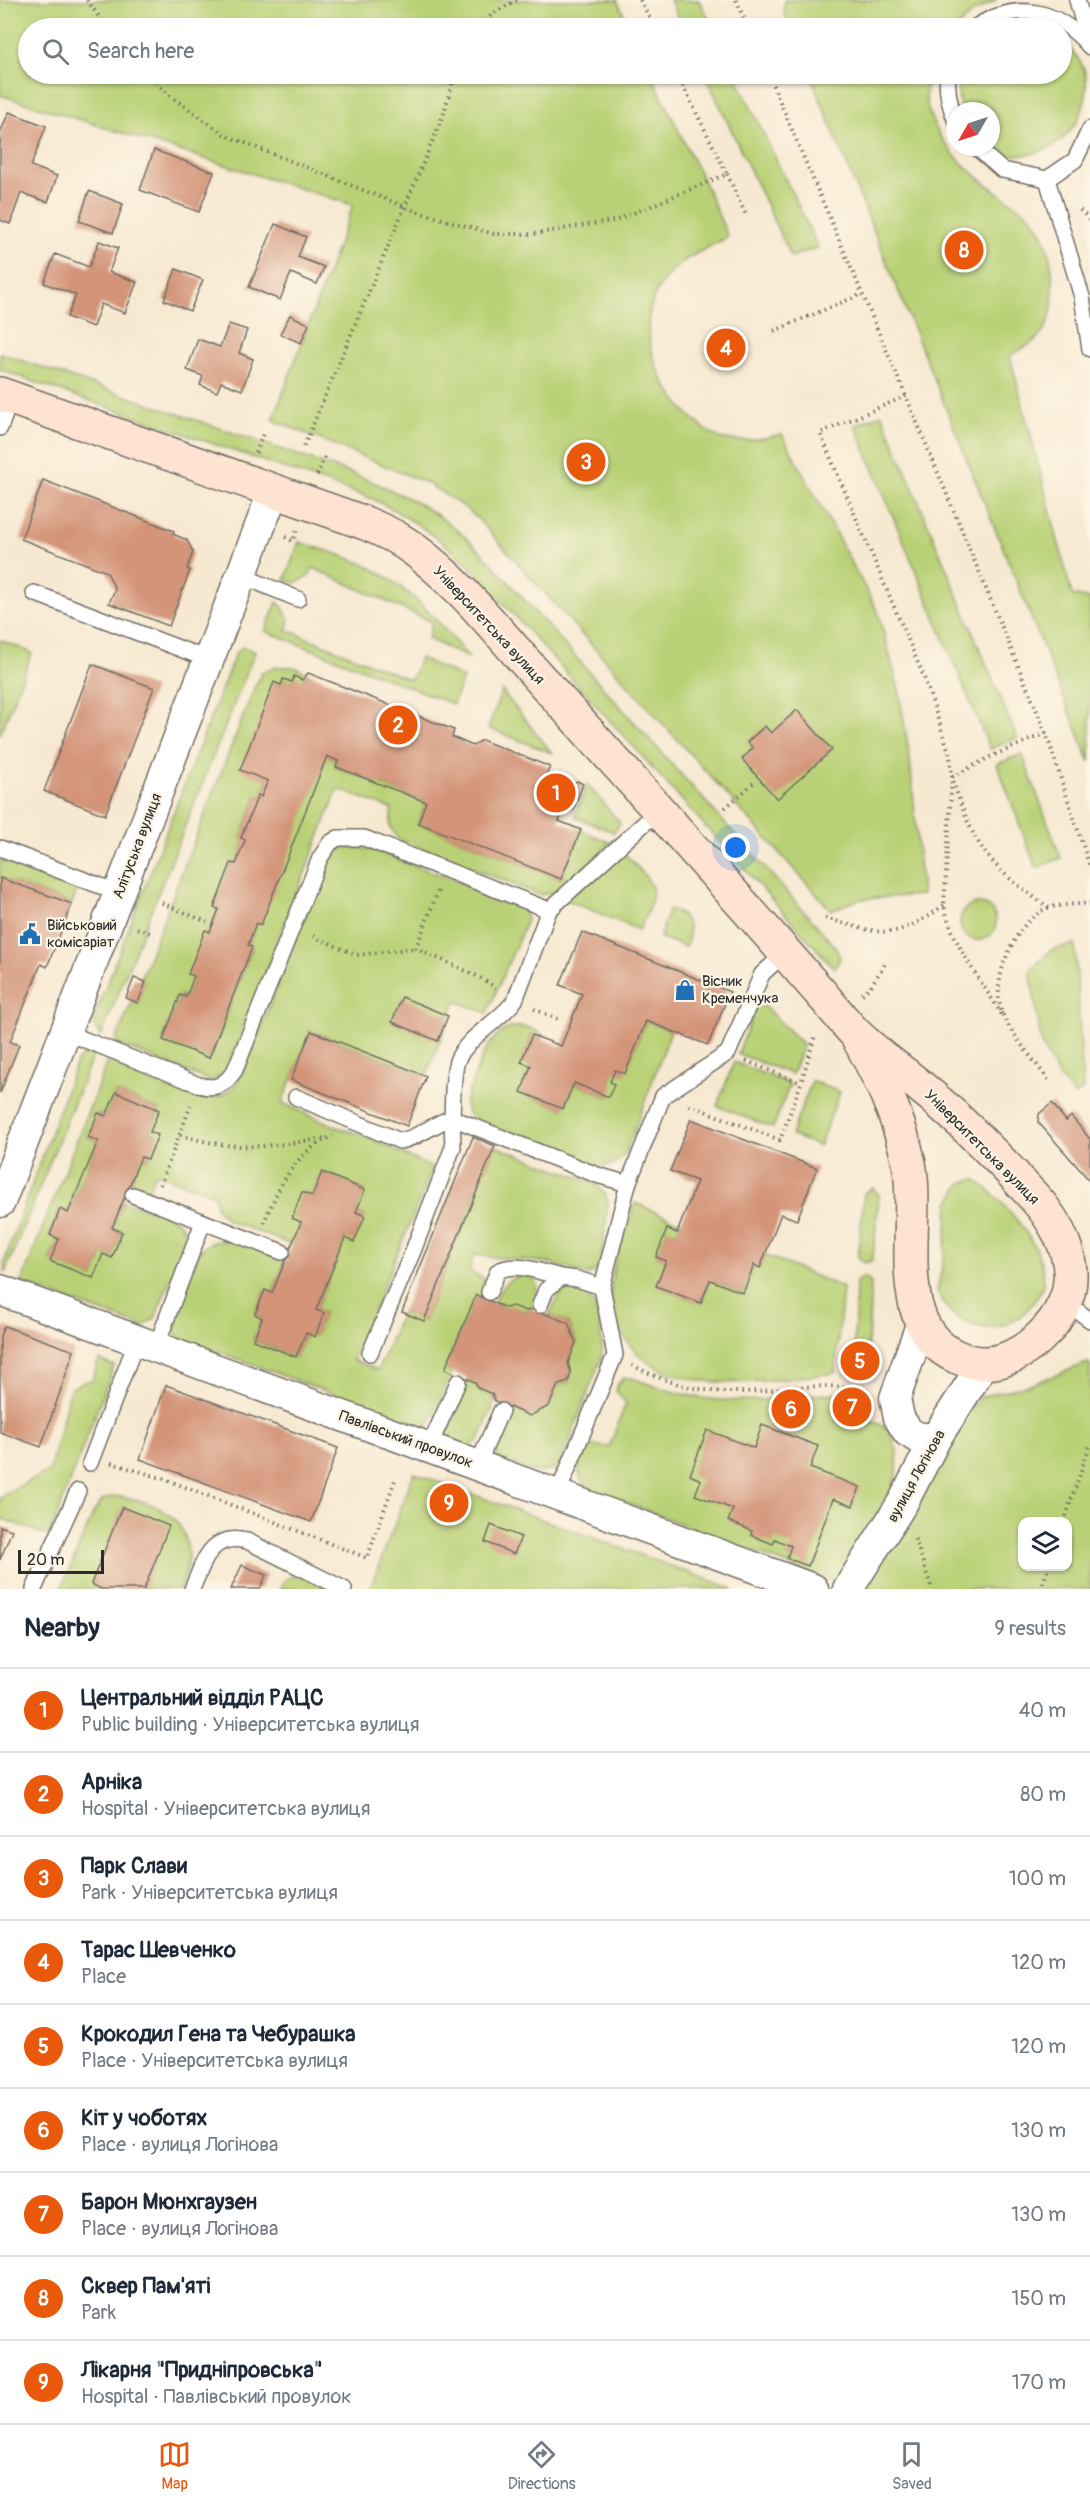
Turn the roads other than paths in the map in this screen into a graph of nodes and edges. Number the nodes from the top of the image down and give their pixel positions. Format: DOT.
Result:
graph roads {
  1 [pos="1077,0"];
  2 [pos="993,18"];
  3 [pos="1054,18"];
  4 [pos="1072,29"];
  5 [pos="1090,47"];
  6 [pos="946,84"];
  7 [pos="949,102"];
  8 [pos="1090,129"];
  9 [pos="986,156"];
  10 [pos="1047,179"];
  11 [pos="1090,349"];
  12 [pos="6,396"];
  13 [pos="0,428"];
  14 [pos="274,490"];
  15 [pos="240,575"];
  16 [pos="34,593"];
  17 [pos="298,599"];
  18 [pos="207,659"];
  19 [pos="659,810"];
  20 [pos="0,848"];
  21 [pos="119,893"];
  22 [pos="549,910"];
  23 [pos="785,953"];
  24 [pos="65,1032"];
  25 [pos="856,1034"];
  26 [pos="296,1097"];
  27 [pos="452,1118"];
  28 [pos="6,1166"];
  29 [pos="628,1184"];
  30 [pos="133,1195"];
  31 [pos="0,1202"];
  32 [pos="203,1222"];
  33 [pos="282,1252"];
  34 [pos="561,1277"];
  35 [pos="602,1287"];
  36 [pos="0,1290"];
  37 [pos="489,1292"];
  38 [pos="540,1305"];
  39 [pos="1078,1311"];
  40 [pos="921,1322"];
  41 [pos="147,1343"];
  42 [pos="370,1353"];
  43 [pos="984,1363"];
  44 [pos="458,1382"];
  45 [pos="501,1411"];
  46 [pos="936,1438"];
  47 [pos="429,1447"];
  48 [pos="90,1464"];
  49 [pos="477,1466"];
  50 [pos="78,1491"];
  51 [pos="557,1495"];
  52 [pos="34,1589"];
  53 [pos="192,1589"];
  54 [pos="344,1589"];
  55 [pos="813,1589"];
  56 [pos="848,1589"];
  1 -- 5 [label="lane"];
  2 -- 3 [label="lane"];
  4 -- 5 [label="lane"];
  6 -- 7 [label="lane"];
  8 -- 10 [label="lane"];
  9 -- 10 [label="lane"];
  10 -- 11 [label="lane"];
  12 -- 13 [label="lane"];
  12 -- 14 [label="street, Університетська вулиця"];
  14 -- 15 [label="street, Алітуська вулиця"];
  14 -- 19 [label="street, Університетська вулиця"];
  15 -- 17 [label="lane"];
  15 -- 18 [label="street, Алітуська вулиця"];
  16 -- 18 [label="lane"];
  18 -- 21 [label="street, Алітуська вулиця"];
  19 -- 22 [label="lane"];
  19 -- 23 [label="street, Університетська вулиця"];
  20 -- 21 [label="lane"];
  21 -- 24 [label="street, Алітуська вулиця"];
  22 -- 24 [label="lane"];
  22 -- 27 [label="lane"];
  23 -- 25 [label="street, Університетська вулиця"];
  23 -- 29 [label="lane"];
  24 -- 28 [label="street, Алітуська вулиця"];
  25 -- 39 [label="street, Університетська вулиця"];
  25 -- 40 [label="street, Університетська вулиця"];
  26 -- 27 [label="lane"];
  27 -- 29 [label="lane"];
  27 -- 42 [label="lane"];
  28 -- 31 [label="street, Алітуська вулиця"];
  29 -- 35 [label="lane"];
  30 -- 32 [label="lane"];
  32 -- 33 [label="lane"];
  32 -- 41 [label="lane"];
  34 -- 35 [label="lane"];
  34 -- 37 [label="lane"];
  34 -- 38 [label="lane"];
  35 -- 51 [label="lane"];
  36 -- 41 [label="street, Павлівський провулок"];
  39 -- 43 [label="street, Університетська вулиця"];
  40 -- 43 [label="street, Університетська вулиця"];
  40 -- 46 [label="street"];
  41 -- 47 [label="street, Павлівський провулок"];
  41 -- 48 [label="lane"];
  43 -- 46 [label="street, вулиця Логінова"];
  44 -- 47 [label="lane"];
  45 -- 49 [label="lane"];
  46 -- 56 [label="street, вулиця Логінова"];
  47 -- 49 [label="street, Павлівський провулок"];
  49 -- 51 [label="street, Павлівський провулок"];
  50 -- 52 [label="lane"];
  51 -- 55 [label="street, Павлівський провулок"];
  53 -- 54 [label="lane"];
}
